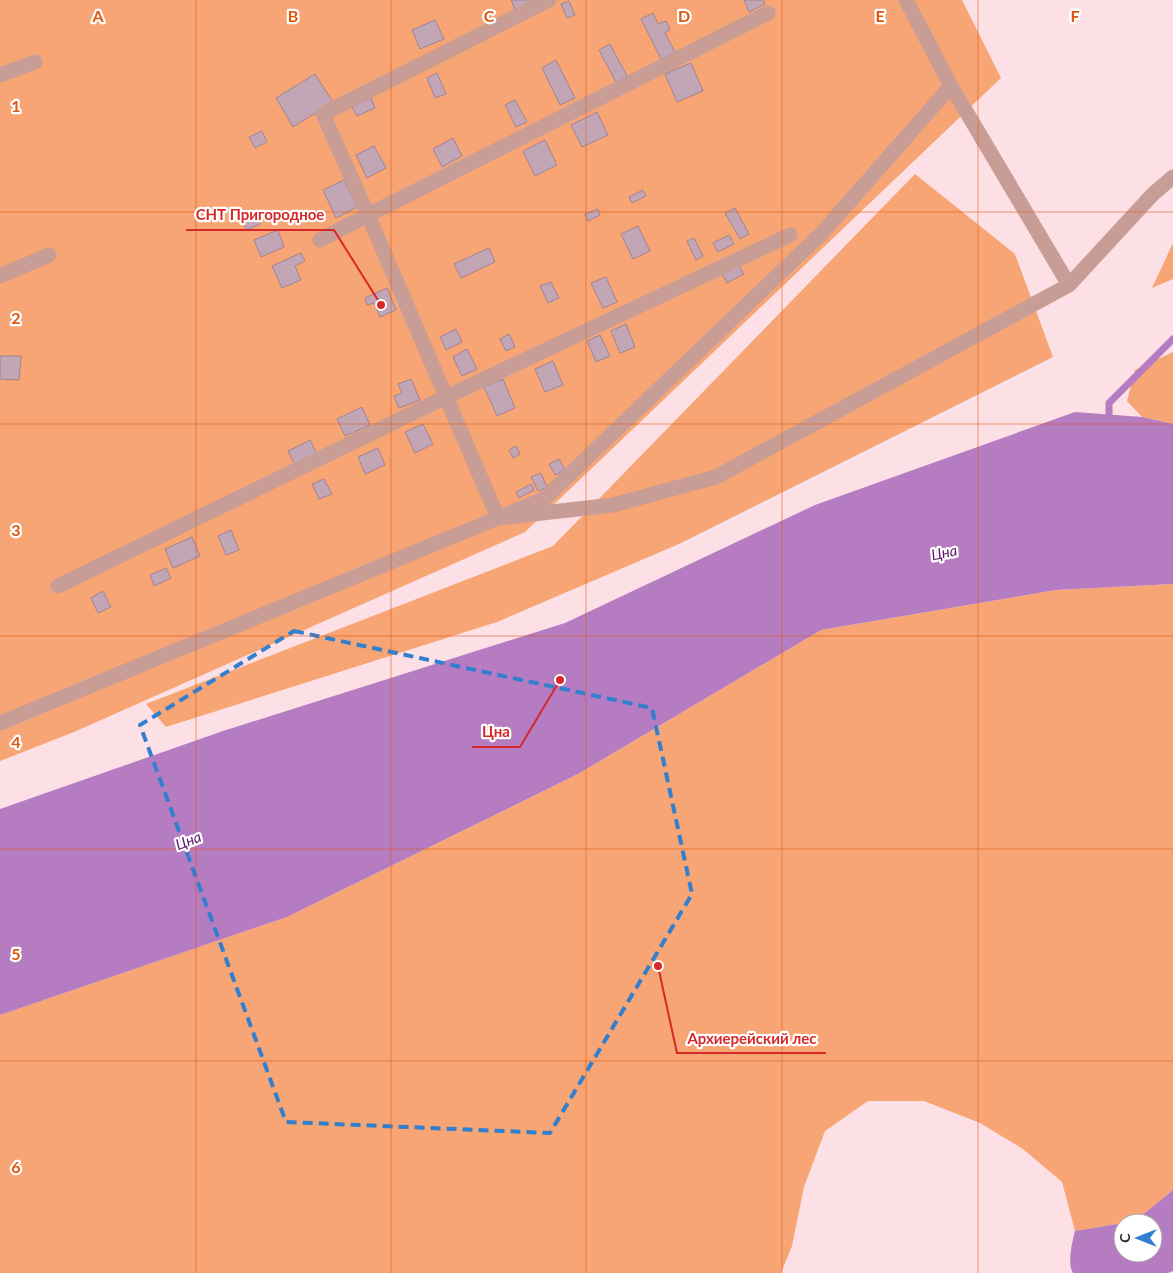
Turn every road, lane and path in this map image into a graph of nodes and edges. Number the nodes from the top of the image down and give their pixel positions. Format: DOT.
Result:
graph roads {
  1 [pos="549,0"];
  2 [pos="906,0"];
  3 [pos="768,13"];
  4 [pos="35,62"];
  5 [pos="0,75"];
  6 [pos="951,86"];
  7 [pos="1173,177"];
  8 [pos="368,215"];
  9 [pos="790,235"];
  10 [pos="320,240"];
  11 [pos="49,255"];
  12 [pos="0,276"];
  13 [pos="1069,285"];
  14 [pos="446,397"];
  15 [pos="498,518"];
  16 [pos="58,586"];
  17 [pos="0,723"];
  1 -- 8 [label="lane"];
  2 -- 6 [label="lane"];
  3 -- 8 [label="lane"];
  4 -- 5 [label="lane"];
  6 -- 13 [label="lane"];
  6 -- 15 [label="lane"];
  7 -- 13 [label="lane"];
  8 -- 10 [label="lane"];
  8 -- 14 [label="lane"];
  9 -- 14 [label="lane"];
  11 -- 12 [label="lane"];
  13 -- 15 [label="lane"];
  14 -- 15 [label="lane"];
  14 -- 16 [label="lane"];
  15 -- 17 [label="lane"];
}
